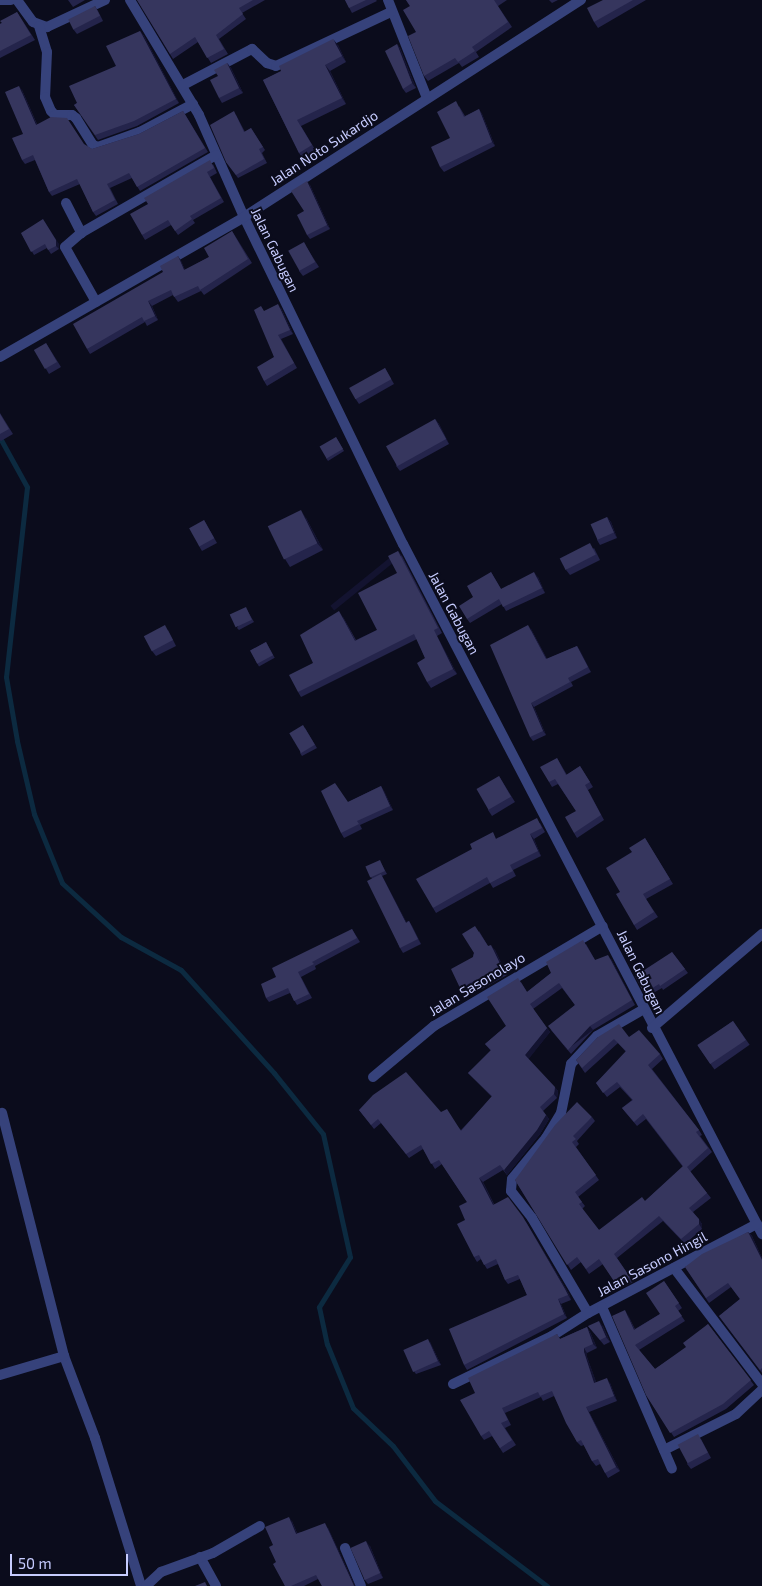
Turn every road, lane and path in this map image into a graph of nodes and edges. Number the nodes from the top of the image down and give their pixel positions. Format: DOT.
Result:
graph roads {
  1 [pos="1,0"];
  2 [pos="11,0"];
  3 [pos="17,0"];
  4 [pos="105,0"];
  5 [pos="130,0"];
  6 [pos="388,0"];
  7 [pos="581,0"];
  8 [pos="391,12"];
  9 [pos="39,26"];
  10 [pos="183,85"];
  11 [pos="427,98"];
  12 [pos="193,104"];
  13 [pos="216,155"];
  14 [pos="66,203"];
  15 [pos="244,217"];
  16 [pos="81,233"];
  17 [pos="96,302"];
  18 [pos="0,357"];
  19 [pos="603,926"];
  20 [pos="762,934"];
  21 [pos="644,1009"];
  22 [pos="652,1028"];
  23 [pos="373,1077"];
  24 [pos="2,1113"];
  25 [pos="757,1224"];
  26 [pos="762,1234"];
  27 [pos="674,1268"];
  28 [pos="602,1307"];
  29 [pos="588,1313"];
  30 [pos="64,1356"];
  31 [pos="0,1375"];
  32 [pos="452,1384"];
  33 [pos="762,1384"];
  34 [pos="762,1390"];
  35 [pos="664,1450"];
  36 [pos="672,1470"];
  37 [pos="260,1526"];
  38 [pos="345,1548"];
  39 [pos="200,1557"];
  40 [pos="141,1586"];
  41 [pos="146,1586"];
  42 [pos="216,1586"];
  43 [pos="361,1586"];
  1 -- 2 [label="street"];
  3 -- 9 [label="street"];
  4 -- 9 [label="street"];
  5 -- 10 [label="street, Jalan Gabugan"];
  6 -- 8 [label="street"];
  7 -- 11 [label="street, Jalan Noto Sukardjo"];
  8 -- 10 [label="street"];
  8 -- 11 [label="street"];
  9 -- 12 [label="street"];
  10 -- 12 [label="street, Jalan Gabugan"];
  11 -- 15 [label="street, Jalan Noto Sukardjo"];
  12 -- 13 [label="street, Jalan Gabugan"];
  13 -- 15 [label="street, Jalan Gabugan"];
  13 -- 16 [label="street"];
  14 -- 16 [label="street"];
  15 -- 17 [label="street, Jalan Noto Sukardjo"];
  15 -- 19 [label="street, Jalan Gabugan"];
  16 -- 17 [label="street"];
  17 -- 18 [label="street, Jalan Noto Sukardjo"];
  19 -- 21 [label="street, Jalan Gabugan"];
  19 -- 23 [label="street, Jalan Sasonolayo"];
  20 -- 22 [label="street"];
  21 -- 22 [label="street, Jalan Gabugan"];
  21 -- 29 [label="street, Jalan Sasono Hingil"];
  22 -- 25 [label="street, Jalan Gabugan"];
  24 -- 30 [label="street"];
  25 -- 26 [label="street, Jalan Gabugan"];
  25 -- 27 [label="street, Jalan Sasono Hingil"];
  27 -- 28 [label="street, Jalan Sasono Hingil"];
  27 -- 33 [label="street"];
  28 -- 29 [label="street, Jalan Sasono Hingil"];
  28 -- 35 [label="street"];
  29 -- 32 [label="street"];
  30 -- 31 [label="street"];
  30 -- 40 [label="street"];
  34 -- 35 [label="street"];
  35 -- 36 [label="street"];
  37 -- 39 [label="street"];
  38 -- 43 [label="street"];
  39 -- 41 [label="street"];
  39 -- 42 [label="street"];
}
